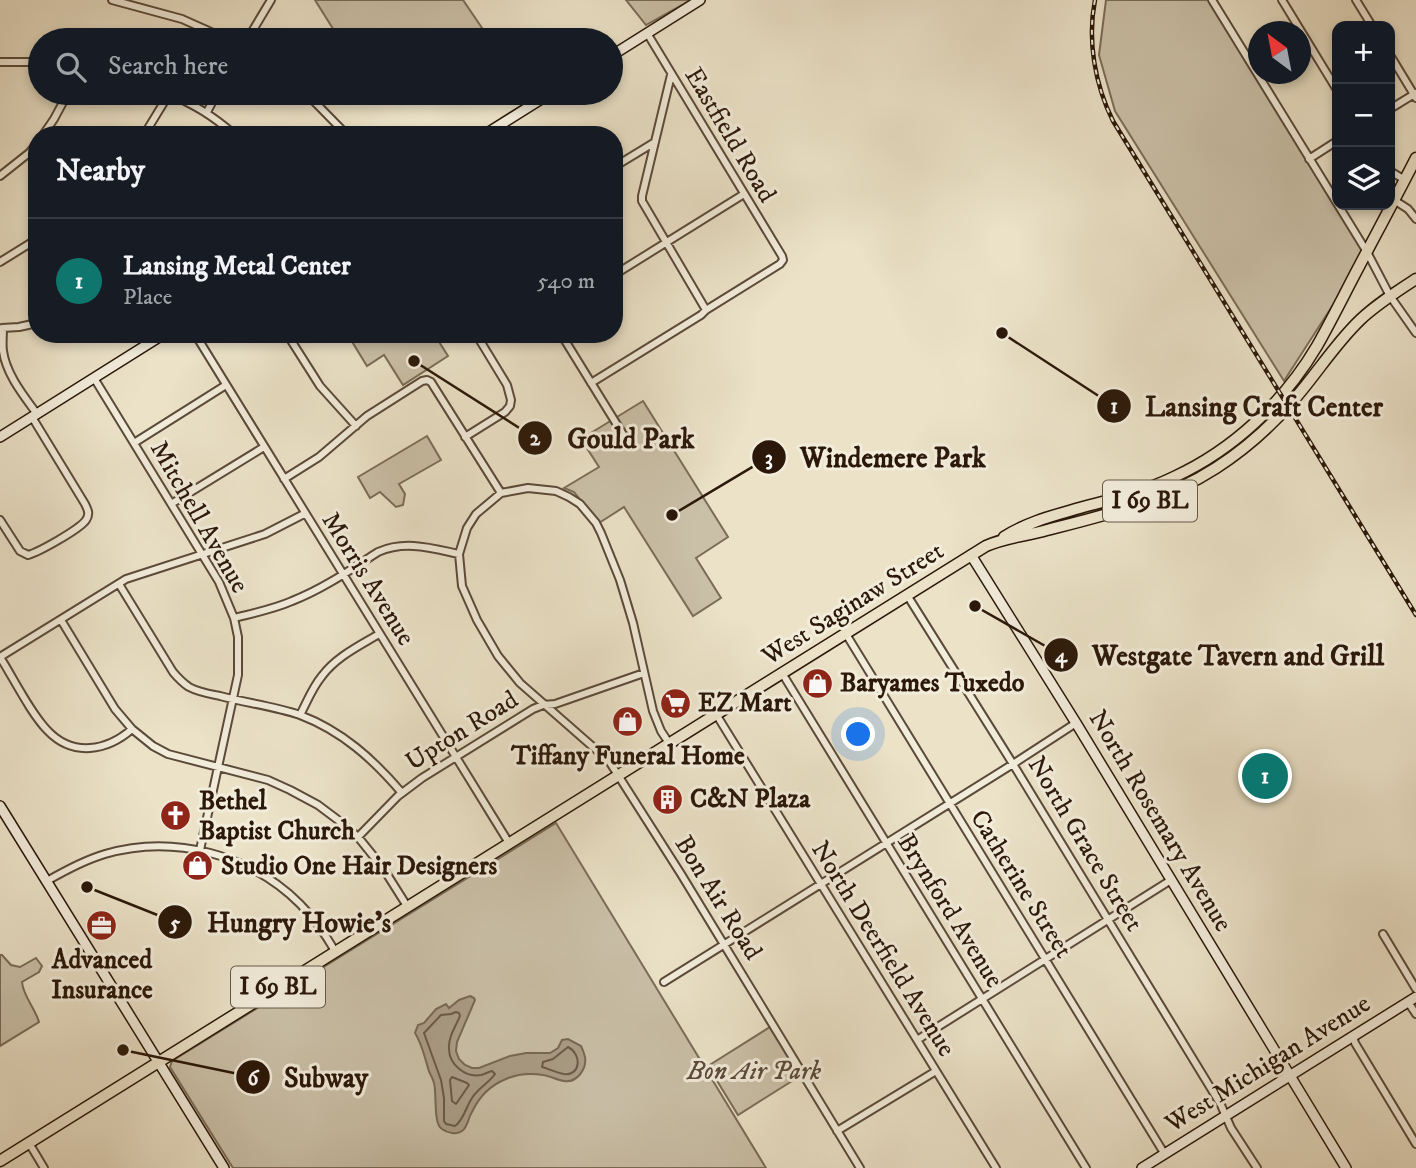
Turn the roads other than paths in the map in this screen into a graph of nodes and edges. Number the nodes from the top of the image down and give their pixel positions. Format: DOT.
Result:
graph roads {
  1 [pos="113,0"];
  2 [pos="271,0"];
  3 [pos="700,0"];
  4 [pos="1282,0"];
  5 [pos="1356,0"];
  6 [pos="1214,1"];
  7 [pos="1369,21"];
  8 [pos="202,28"];
  9 [pos="254,28"];
  10 [pos="646,33"];
  11 [pos="623,48"];
  12 [pos="0,62"];
  13 [pos="28,62"];
  14 [pos="1395,63"];
  15 [pos="671,75"];
  16 [pos="1333,84"];
  17 [pos="1415,95"];
  18 [pos="62,105"];
  19 [pos="161,105"];
  20 [pos="195,105"];
  21 [pos="211,105"];
  22 [pos="317,105"];
  23 [pos="532,105"];
  24 [pos="1395,106"];
  25 [pos="207,112"];
  26 [pos="49,126"];
  27 [pos="149,126"];
  28 [pos="224,126"];
  29 [pos="337,126"];
  30 [pos="498,126"];
  31 [pos="654,142"];
  32 [pos="1332,144"];
  33 [pos="28,154"];
  34 [pos="1416,158"];
  35 [pos="1309,159"];
  36 [pos="623,161"];
  37 [pos="1395,175"];
  38 [pos="0,176"];
  39 [pos="1405,180"];
  40 [pos="744,194"];
  41 [pos="1395,198"];
  42 [pos="1395,201"];
  43 [pos="1389,210"];
  44 [pos="1416,219"];
  45 [pos="666,243"];
  46 [pos="28,245"];
  47 [pos="1367,252"];
  48 [pos="0,262"];
  49 [pos="623,269"];
  50 [pos="1416,279"];
  51 [pos="1390,296"];
  52 [pos="706,310"];
  53 [pos="28,325"];
  54 [pos="2,328"];
  55 [pos="1416,333"];
  56 [pos="150,343"];
  57 [pos="200,343"];
  58 [pos="293,343"];
  59 [pos="481,343"];
  60 [pos="567,343"];
  61 [pos="94,378"];
  62 [pos="591,383"];
  63 [pos="226,386"];
  64 [pos="34,416"];
  65 [pos="356,426"];
  66 [pos="465,436"];
  67 [pos="624,436"];
  68 [pos="0,437"];
  69 [pos="134,443"];
  70 [pos="264,447"];
  71 [pos="284,479"];
  72 [pos="500,493"];
  73 [pos="172,504"];
  74 [pos="304,513"];
  75 [pos="0,520"];
  76 [pos="1001,539"];
  77 [pos="202,554"];
  78 [pos="459,554"];
  79 [pos="971,555"];
  80 [pos="342,575"];
  81 [pos="119,583"];
  82 [pos="907,596"];
  83 [pos="234,618"];
  84 [pos="61,620"];
  85 [pos="379,634"];
  86 [pos="846,634"];
  87 [pos="0,657"];
  88 [pos="644,673"];
  89 [pos="782,673"];
  90 [pos="233,699"];
  91 [pos="543,705"];
  92 [pos="716,714"];
  93 [pos="300,715"];
  94 [pos="1076,723"];
  95 [pos="132,729"];
  96 [pos="669,743"];
  97 [pos="455,757"];
  98 [pos="1013,764"];
  99 [pos="218,767"];
  100 [pos="618,775"];
  101 [pos="401,793"];
  102 [pos="949,804"];
  103 [pos="0,806"];
  104 [pos="358,837"];
  105 [pos="509,843"];
  106 [pos="886,844"];
  107 [pos="200,850"];
  108 [pos="1171,880"];
  109 [pos="47,881"];
  110 [pos="821,884"];
  111 [pos="407,906"];
  112 [pos="1109,921"];
  113 [pos="1383,934"];
  114 [pos="724,945"];
  115 [pos="335,951"];
  116 [pos="1045,960"];
  117 [pos="664,982"];
  118 [pos="1416,989"];
  119 [pos="1412,999"];
  120 [pos="982,1000"];
  121 [pos="1416,1014"];
  122 [pos="1353,1036"];
  123 [pos="917,1040"];
  124 [pos="158,1061"];
  125 [pos="936,1071"];
  126 [pos="1289,1075"];
  127 [pos="1225,1116"];
  128 [pos="838,1131"];
  129 [pos="29,1143"];
  130 [pos="1416,1143"];
  131 [pos="1164,1153"];
  132 [pos="0,1161"];
  133 [pos="44,1168"];
  134 [pos="224,1168"];
  135 [pos="860,1168"];
  136 [pos="996,1168"];
  137 [pos="1086,1168"];
  138 [pos="1142,1168"];
  139 [pos="1257,1168"];
  140 [pos="1346,1168"];
  1 -- 8 [label="street"];
  2 -- 9 [label="street"];
  3 -- 10 [label="street"];
  4 -- 16 [label="street"];
  5 -- 7 [label="street"];
  6 -- 35 [label="street"];
  10 -- 11 [label="street"];
  10 -- 15 [label="street, Eastfield Road"];
  12 -- 13 [label="street"];
  14 -- 17 [label="street"];
  15 -- 31 [label="street"];
  15 -- 40 [label="street, Eastfield Road"];
  17 -- 24 [label="street"];
  18 -- 26 [label="street"];
  19 -- 27 [label="street"];
  20 -- 25 [label="street"];
  21 -- 25 [label="street"];
  22 -- 29 [label="street"];
  23 -- 30 [label="street"];
  25 -- 28 [label="street"];
  31 -- 36 [label="street"];
  31 -- 45 [label="street"];
  32 -- 35 [label="street"];
  33 -- 38 [label="street"];
  34 -- 39 [label="main road, I 69 BL"];
  35 -- 47 [label="street"];
  37 -- 39 [label="street"];
  39 -- 41 [label="main road, I 69 BL"];
  40 -- 45 [label="street"];
  40 -- 52 [label="street, Eastfield Road"];
  42 -- 44 [label="street"];
  43 -- 47 [label="main road, I 69 BL"];
  45 -- 49 [label="street"];
  45 -- 52 [label="street"];
  46 -- 48 [label="street"];
  47 -- 51 [label="street"];
  47 -- 76 [label="main road, I 69 BL"];
  50 -- 51 [label="main road, West Saginaw Street / I 69 BL"];
  51 -- 55 [label="street"];
  51 -- 76 [label="main road, West Saginaw Street / I 69 BL"];
  52 -- 62 [label="street"];
  53 -- 54 [label="street"];
  54 -- 64 [label="street"];
  56 -- 61 [label="street"];
  57 -- 63 [label="street, Morris Avenue"];
  58 -- 65 [label="street"];
  59 -- 66 [label="street"];
  60 -- 62 [label="street"];
  61 -- 64 [label="street"];
  61 -- 69 [label="street, Mitchell Avenue"];
  62 -- 67 [label="street"];
  63 -- 69 [label="street"];
  63 -- 70 [label="street, Morris Avenue"];
  64 -- 68 [label="street"];
  64 -- 75 [label="street"];
  65 -- 66 [label="street"];
  65 -- 71 [label="street"];
  66 -- 72 [label="street"];
  69 -- 73 [label="street, Mitchell Avenue"];
  70 -- 71 [label="street, Morris Avenue"];
  70 -- 73 [label="street"];
  71 -- 74 [label="street, Morris Avenue"];
  72 -- 78 [label="street, Bon Air Road"];
  72 -- 88 [label="street"];
  73 -- 77 [label="street, Mitchell Avenue"];
  74 -- 77 [label="street"];
  74 -- 80 [label="street, Morris Avenue"];
  76 -- 79 [label="main road, West Saginaw Street / I 69 BL"];
  77 -- 81 [label="street"];
  77 -- 83 [label="street, Mitchell Avenue"];
  78 -- 80 [label="street"];
  78 -- 91 [label="street, Bon Air Road"];
  79 -- 82 [label="main road, West Saginaw Street / I 69 BL"];
  79 -- 94 [label="street, North Rosemary Avenue"];
  80 -- 83 [label="street"];
  80 -- 85 [label="street, Morris Avenue"];
  81 -- 84 [label="street"];
  81 -- 90 [label="street"];
  82 -- 86 [label="main road, West Saginaw Street / I 69 BL"];
  82 -- 98 [label="street, North Grace Street"];
  83 -- 90 [label="street, Mitchell Avenue"];
  84 -- 87 [label="street"];
  84 -- 95 [label="street"];
  85 -- 93 [label="street"];
  85 -- 97 [label="street, Morris Avenue"];
  86 -- 89 [label="main road, West Saginaw Street / I 69 BL"];
  86 -- 102 [label="street, Catherine Street"];
  87 -- 95 [label="street"];
  88 -- 91 [label="street, Upton Road"];
  88 -- 96 [label="street"];
  89 -- 92 [label="main road, West Saginaw Street / I 69 BL"];
  89 -- 106 [label="street, Brynford Avenue"];
  90 -- 93 [label="street"];
  90 -- 99 [label="street, Mitchell Avenue"];
  91 -- 97 [label="street, Upton Road"];
  91 -- 100 [label="street, Bon Air Road"];
  92 -- 96 [label="main road, West Saginaw Street / I 69 BL"];
  92 -- 110 [label="street, North Deerfield Avenue"];
  93 -- 101 [label="street"];
  94 -- 98 [label="street"];
  94 -- 108 [label="street, North Rosemary Avenue"];
  95 -- 99 [label="street"];
  96 -- 100 [label="main road, West Saginaw Street / I 69 BL"];
  97 -- 101 [label="street, Upton Road"];
  97 -- 105 [label="street, Morris Avenue"];
  98 -- 102 [label="street"];
  98 -- 112 [label="street, North Grace Street"];
  99 -- 104 [label="street"];
  99 -- 107 [label="street, Mitchell Avenue"];
  100 -- 105 [label="main road, West Saginaw Street / I 69 BL"];
  100 -- 114 [label="street, Bon Air Road"];
  101 -- 104 [label="street, Upton Road"];
  102 -- 106 [label="street"];
  102 -- 116 [label="street, Catherine Street"];
  103 -- 109 [label="street"];
  104 -- 111 [label="street"];
  105 -- 111 [label="main road, West Saginaw Street / I 69 BL"];
  106 -- 110 [label="street"];
  106 -- 120 [label="street, Brynford Avenue"];
  107 -- 109 [label="street"];
  107 -- 115 [label="street"];
  108 -- 112 [label="street"];
  108 -- 126 [label="street, North Rosemary Avenue"];
  109 -- 124 [label="street"];
  110 -- 114 [label="street"];
  110 -- 123 [label="street, North Deerfield Avenue"];
  111 -- 115 [label="main road, West Saginaw Street / I 69 BL"];
  112 -- 116 [label="street"];
  112 -- 127 [label="street, North Grace Street"];
  113 -- 118 [label="street"];
  114 -- 117 [label="street"];
  114 -- 128 [label="street, Bon Air Road"];
  115 -- 124 [label="main road, West Saginaw Street / I 69 BL"];
  116 -- 120 [label="street"];
  116 -- 131 [label="street, Catherine Street"];
  119 -- 121 [label="street"];
  119 -- 122 [label="street, West Michigan Avenue"];
  120 -- 123 [label="street"];
  120 -- 137 [label="street, Brynford Avenue"];
  122 -- 126 [label="street, West Michigan Avenue"];
  122 -- 130 [label="street"];
  123 -- 125 [label="street, North Deerfield Avenue"];
  124 -- 129 [label="main road, I 69 BL"];
  124 -- 134 [label="street"];
  125 -- 128 [label="street"];
  125 -- 136 [label="street, North Deerfield Avenue"];
  126 -- 127 [label="street, West Michigan Avenue"];
  126 -- 140 [label="street, North Rosemary Avenue"];
  127 -- 131 [label="street, West Michigan Avenue"];
  127 -- 139 [label="street, North Grace Street"];
  128 -- 135 [label="street, Bon Air Road"];
  129 -- 132 [label="main road, I 69 BL"];
  129 -- 133 [label="street"];
  131 -- 138 [label="street, West Michigan Avenue"];
}
